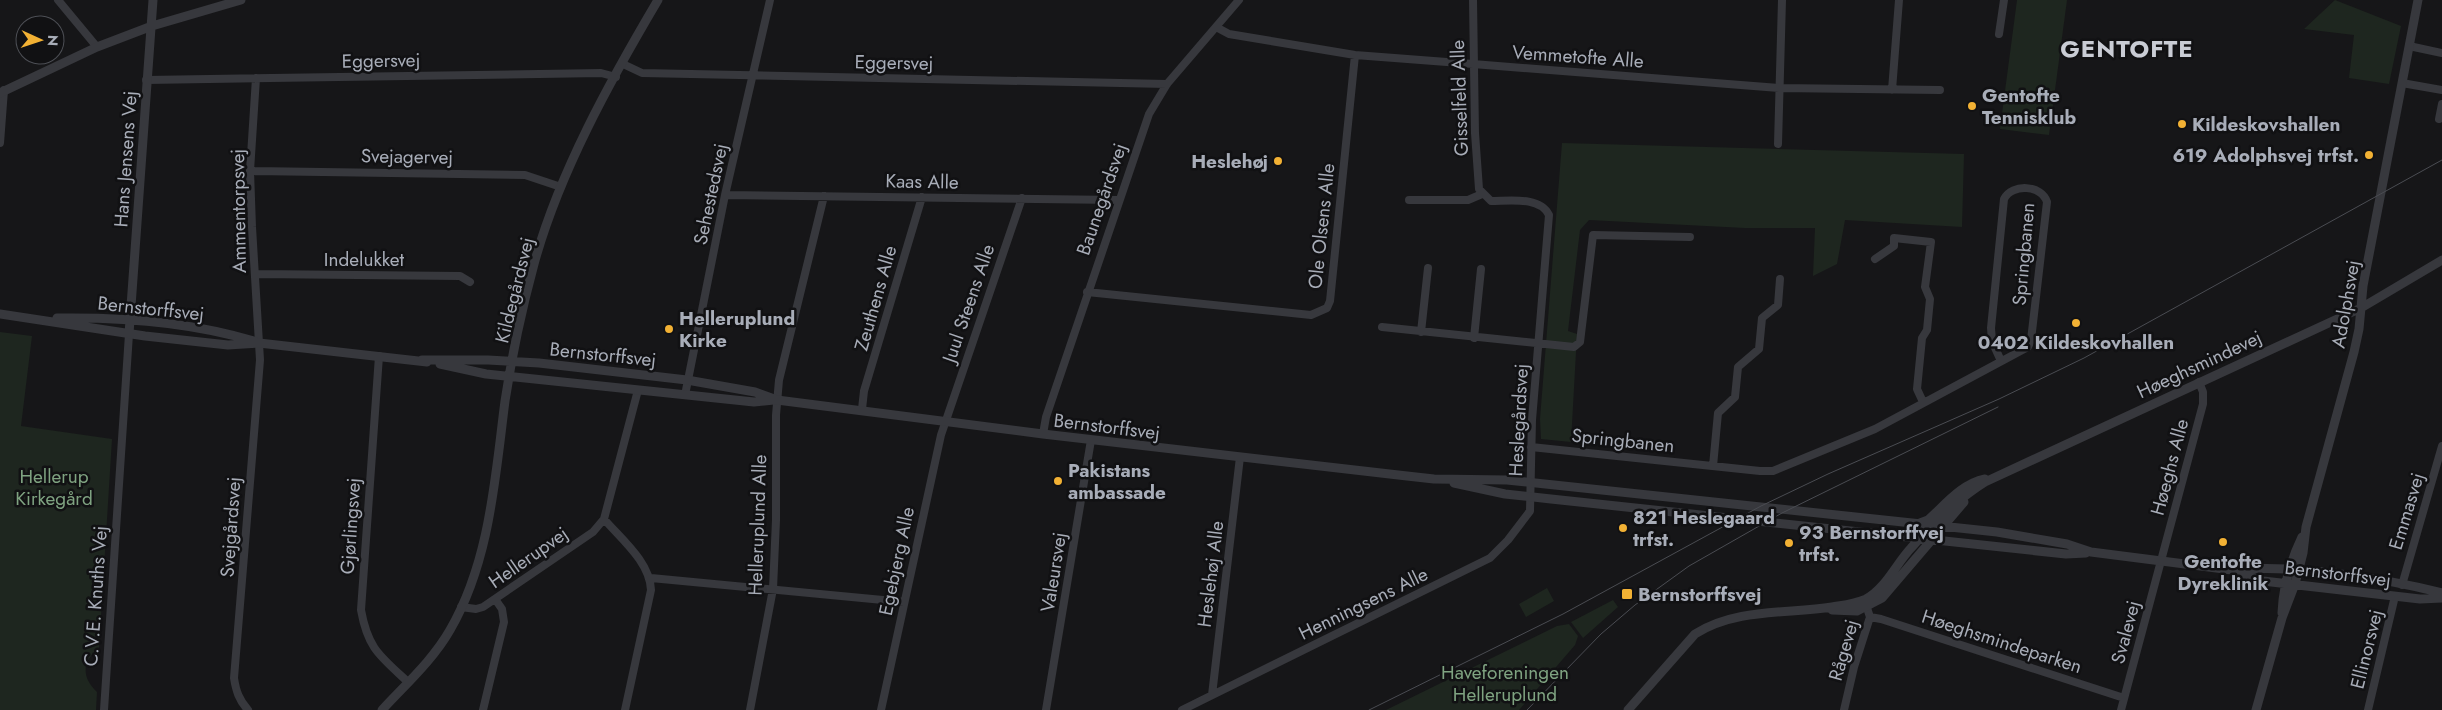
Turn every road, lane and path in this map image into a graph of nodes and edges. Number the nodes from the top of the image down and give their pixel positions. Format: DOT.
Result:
graph roads {
  1 [pos="58,0"];
  2 [pos="153,0"];
  3 [pos="241,0"];
  4 [pos="658,0"];
  5 [pos="770,0"];
  6 [pos="1239,0"];
  7 [pos="1473,0"];
  8 [pos="1782,0"];
  9 [pos="1899,0"];
  10 [pos="2004,0"];
  11 [pos="2418,0"];
  12 [pos="152,26"];
  13 [pos="1216,27"];
  14 [pos="1999,34"];
  15 [pos="2409,46"];
  16 [pos="97,47"];
  17 [pos="2442,53"];
  18 [pos="1354,55"];
  19 [pos="623,64"];
  20 [pos="1473,64"];
  21 [pos="752,75"];
  22 [pos="256,78"];
  23 [pos="616,78"];
  24 [pos="146,80"];
  25 [pos="2402,82"];
  26 [pos="1167,84"];
  27 [pos="1779,88"];
  28 [pos="1892,90"];
  29 [pos="1940,90"];
  30 [pos="2442,90"];
  31 [pos="2,92"];
  32 [pos="2442,104"];
  33 [pos="2439,119"];
  34 [pos="0,143"];
  35 [pos="1778,144"];
  36 [pos="250,171"];
  37 [pos="561,187"];
  38 [pos="1482,194"];
  39 [pos="725,195"];
  40 [pos="824,196"];
  41 [pos="922,197"];
  42 [pos="1022,198"];
  43 [pos="1118,200"];
  44 [pos="1409,200"];
  45 [pos="1690,237"];
  46 [pos="1875,259"];
  47 [pos="2442,260"];
  48 [pos="1428,268"];
  49 [pos="1481,269"];
  50 [pos="256,274"];
  51 [pos="1780,279"];
  52 [pos="470,282"];
  53 [pos="1087,292"];
  54 [pos="2361,308"];
  55 [pos="0,314"];
  56 [pos="38,318"];
  57 [pos="130,320"];
  58 [pos="1382,327"];
  59 [pos="1421,332"];
  60 [pos="129,334"];
  61 [pos="1474,338"];
  62 [pos="259,343"];
  63 [pos="1539,345"];
  64 [pos="379,356"];
  65 [pos="422,360"];
  66 [pos="513,361"];
  67 [pos="2001,361"];
  68 [pos="510,376"];
  69 [pos="687,380"];
  70 [pos="2199,382"];
  71 [pos="638,390"];
  72 [pos="685,395"];
  73 [pos="777,400"];
  74 [pos="1923,402"];
  75 [pos="862,409"];
  76 [pos="946,420"];
  77 [pos="1043,434"];
  78 [pos="1091,440"];
  79 [pos="2442,446"];
  80 [pos="1531,447"];
  81 [pos="1240,457"];
  82 [pos="1713,466"];
  83 [pos="1994,477"];
  84 [pos="1434,479"];
  85 [pos="1531,482"];
  86 [pos="1968,495"];
  87 [pos="1530,497"];
  88 [pos="604,519"];
  89 [pos="1920,523"];
  90 [pos="1934,525"];
  91 [pos="1945,526"];
  92 [pos="1921,538"];
  93 [pos="1933,540"];
  94 [pos="2092,552"];
  95 [pos="2161,562"];
  96 [pos="2232,570"];
  97 [pos="2294,570"];
  98 [pos="651,578"];
  99 [pos="2291,584"];
  100 [pos="2402,585"];
  101 [pos="773,588"];
  102 [pos="2442,594"];
  103 [pos="2395,596"];
  104 [pos="2442,598"];
  105 [pos="495,599"];
  106 [pos="904,602"];
  107 [pos="1865,603"];
  108 [pos="461,607"];
  109 [pos="1870,617"];
  110 [pos="408,682"];
  111 [pos="1212,695"];
  112 [pos="2124,698"];
  113 [pos="104,710"];
  114 [pos="248,710"];
  115 [pos="382,710"];
  116 [pos="483,710"];
  117 [pos="625,710"];
  118 [pos="750,710"];
  119 [pos="881,710"];
  120 [pos="1046,710"];
  121 [pos="1182,710"];
  122 [pos="1628,710"];
  123 [pos="1844,710"];
  124 [pos="2121,710"];
  125 [pos="2256,710"];
  126 [pos="2368,710"];
  1 -- 16 [label="street"];
  2 -- 12 [label="street, Hans Jensens Vej"];
  3 -- 12 [label="street"];
  4 -- 19 [label="street, Kildegårdsvej"];
  5 -- 21 [label="street, Sehestedsvej"];
  6 -- 13 [label="street, Baunegårdsvej"];
  7 -- 20 [label="street, Gisselfeld Alle"];
  8 -- 27 [label="street"];
  9 -- 28 [label="street"];
  10 -- 14 [label="street"];
  11 -- 15 [label="street, Adolphsvej"];
  12 -- 16 [label="street"];
  12 -- 24 [label="street, Hans Jensens Vej"];
  13 -- 18 [label="street, Vemmetofte Alle"];
  13 -- 26 [label="street, Baunegårdsvej"];
  15 -- 17 [label="street"];
  15 -- 25 [label="street, Adolphsvej"];
  16 -- 31 [label="street"];
  18 -- 20 [label="street, Vemmetofte Alle"];
  18 -- 53 [label="street, Ole Olsens Alle"];
  19 -- 21 [label="street, Eggersvej"];
  19 -- 23 [label="street, Kildegårdsvej"];
  20 -- 27 [label="street, Vemmetofte Alle"];
  20 -- 38 [label="street, Gisselfeld Alle"];
  21 -- 26 [label="street, Eggersvej"];
  21 -- 39 [label="street, Sehestedsvej"];
  22 -- 23 [label="street, Eggersvej"];
  22 -- 24 [label="street, Eggersvej"];
  22 -- 36 [label="street, Ammentorpsvej"];
  23 -- 37 [label="street, Kildegårdsvej"];
  24 -- 57 [label="street, Hans Jensens Vej"];
  25 -- 30 [label="street"];
  25 -- 54 [label="street, Adolphsvej"];
  26 -- 43 [label="street, Baunegårdsvej"];
  27 -- 28 [label="street, Vemmetofte Alle"];
  27 -- 35 [label="street"];
  28 -- 29 [label="street, Vemmetofte Alle"];
  31 -- 34 [label="street"];
  32 -- 33 [label="street"];
  36 -- 37 [label="street, Svejagervej"];
  36 -- 50 [label="street, Ammentorpsvej"];
  37 -- 66 [label="street, Kildegårdsvej"];
  38 -- 44 [label="street"];
  38 -- 63 [label="street, Heslegårdsvej"];
  39 -- 40 [label="street, Kaas Alle"];
  39 -- 69 [label="street, Sehestedsvej"];
  40 -- 41 [label="street, Kaas Alle"];
  40 -- 73 [label="street, Helleruplund Alle"];
  41 -- 42 [label="street, Kaas Alle"];
  41 -- 75 [label="street, Zeuthens Alle"];
  42 -- 43 [label="street, Kaas Alle"];
  42 -- 76 [label="street, Juul Steens Alle"];
  43 -- 53 [label="street, Baunegårdsvej"];
  45 -- 63 [label="street, Heslegårdsvej"];
  46 -- 74 [label="street"];
  47 -- 54 [label="street, Høeghsmindevej"];
  48 -- 59 [label="street"];
  49 -- 61 [label="street"];
  50 -- 52 [label="street, Indelukket"];
  50 -- 62 [label="street, Ammentorpsvej"];
  51 -- 82 [label="street"];
  53 -- 77 [label="street, Baunegårdsvej"];
  54 -- 70 [label="street, Høeghsmindevej"];
  54 -- 97 [label="street, Adolphsvej"];
  55 -- 56 [label="street, Bernstorffsvej"];
  56 -- 57 [label="street, Bernstorffsvej"];
  56 -- 60 [label="street, Bernstorffsvej"];
  57 -- 60 [label="street, Hans Jensens Vej"];
  57 -- 62 [label="street, Bernstorffsvej"];
  58 -- 59 [label="street"];
  59 -- 61 [label="street"];
  60 -- 62 [label="street, Bernstorffsvej"];
  60 -- 113 [label="street, C.V.E. Knuths Vej"];
  61 -- 63 [label="street"];
  62 -- 64 [label="street, Bernstorffsvej"];
  62 -- 114 [label="street, Svejgårdsvej"];
  63 -- 80 [label="street, Heslegårdsvej"];
  64 -- 65 [label="street, Bernstorffsvej"];
  64 -- 110 [label="street, Gjørlingsvej"];
  65 -- 66 [label="street, Bernstorffsvej"];
  65 -- 68 [label="street, Bernstorffsvej"];
  66 -- 68 [label="street, Kildegårdsvej"];
  66 -- 69 [label="street, Bernstorffsvej"];
  67 -- 67 [label="street, Springbanen"];
  67 -- 74 [label="street, Springbanen"];
  68 -- 71 [label="street, Bernstorffsvej"];
  68 -- 108 [label="street, Kildegårdsvej"];
  69 -- 72 [label="street, Sehestedsvej"];
  69 -- 73 [label="street, Bernstorffsvej"];
  70 -- 83 [label="street, Høeghsmindevej"];
  70 -- 95 [label="street, Høeghs Alle"];
  71 -- 72 [label="street, Bernstorffsvej"];
  71 -- 88 [label="street"];
  72 -- 73 [label="street, Bernstorffsvej"];
  73 -- 75 [label="street, Bernstorffsvej"];
  73 -- 101 [label="street, Helleruplund Alle"];
  74 -- 82 [label="street, Springbanen"];
  75 -- 76 [label="street, Bernstorffsvej"];
  76 -- 77 [label="street, Bernstorffsvej"];
  76 -- 106 [label="street, Egebjerg Alle"];
  77 -- 78 [label="street, Bernstorffsvej"];
  78 -- 81 [label="street, Bernstorffsvej"];
  78 -- 120 [label="street, Valeursvej"];
  79 -- 100 [label="street, Emmasvej"];
  80 -- 82 [label="street, Springbanen"];
  80 -- 85 [label="street, Heslegårdsvej"];
  81 -- 84 [label="street, Bernstorffsvej"];
  81 -- 111 [label="street, Heslehøj Alle"];
  83 -- 86 [label="street, Høeghsmindevej"];
  83 -- 89 [label="street"];
  84 -- 85 [label="street, Bernstorffsvej"];
  84 -- 87 [label="street, Bernstorffsvej"];
  85 -- 87 [label="street, Heslegårdsvej"];
  85 -- 89 [label="street, Bernstorffsvej"];
  86 -- 90 [label="street, Høeghsmindevej"];
  86 -- 91 [label="street, Høeghsmindevej"];
  87 -- 92 [label="street, Bernstorffsvej"];
  87 -- 111 [label="street, Henningsens Alle"];
  88 -- 98 [label="street"];
  88 -- 105 [label="street, Hellerupvej"];
  89 -- 90 [label="street, Bernstorffsvej"];
  90 -- 91 [label="street, Bernstorffsvej"];
  90 -- 92 [label="street, Høeghsmindevej"];
  91 -- 93 [label="street, Høeghsmindevej"];
  91 -- 94 [label="street, Bernstorffsvej"];
  92 -- 93 [label="street, Bernstorffsvej"];
  92 -- 107 [label="street, Høeghsmindevej"];
  93 -- 94 [label="street, Bernstorffsvej"];
  93 -- 107 [label="street, Høeghsmindevej"];
  94 -- 95 [label="street, Bernstorffsvej"];
  95 -- 96 [label="street, Bernstorffsvej"];
  95 -- 112 [label="street, Svalevej"];
  96 -- 97 [label="street, Bernstorffsvej"];
  96 -- 99 [label="street, Bernstorffsvej"];
  97 -- 99 [label="street, Adolphsvej"];
  97 -- 100 [label="street, Bernstorffsvej"];
  98 -- 101 [label="street"];
  98 -- 117 [label="street"];
  99 -- 103 [label="street, Bernstorffsvej"];
  99 -- 125 [label="street, Adolphsvej"];
  100 -- 102 [label="street, Bernstorffsvej"];
  101 -- 106 [label="street"];
  101 -- 118 [label="street, Helleruplund Alle"];
  103 -- 104 [label="street, Bernstorffsvej"];
  103 -- 126 [label="street, Ellinorsvej"];
  105 -- 108 [label="street, Hellerupvej"];
  105 -- 116 [label="street"];
  106 -- 119 [label="street, Egebjerg Alle"];
  107 -- 109 [label="street, Rågevej"];
  107 -- 122 [label="street"];
  108 -- 110 [label="street"];
  109 -- 112 [label="street, Høeghsmindeparken"];
  109 -- 123 [label="street, Rågevej"];
  110 -- 115 [label="street"];
  111 -- 121 [label="street, Henningsens Alle"];
  112 -- 124 [label="street, Svalevej"];
}
